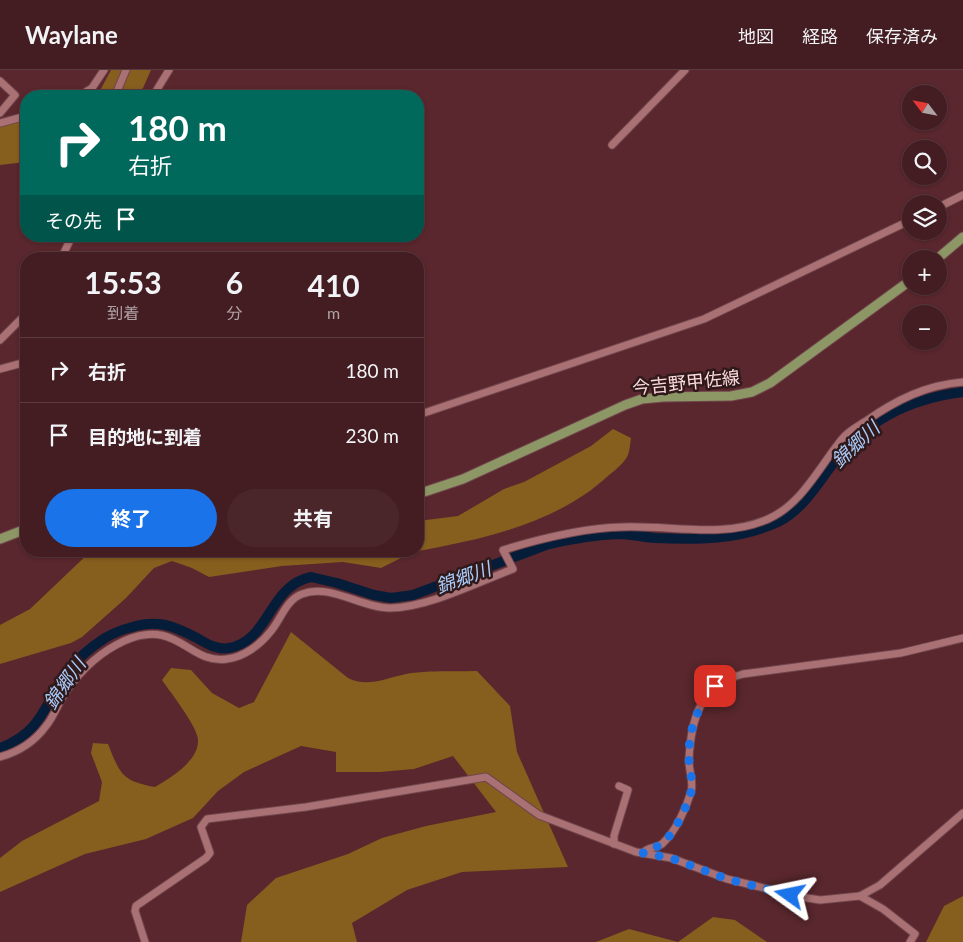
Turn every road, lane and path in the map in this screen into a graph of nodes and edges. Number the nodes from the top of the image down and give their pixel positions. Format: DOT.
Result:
graph roads {
  1 [pos="104,70"];
  2 [pos="126,70"];
  3 [pos="169,70"];
  4 [pos="685,70"];
  5 [pos="0,81"];
  6 [pos="89,90"];
  7 [pos="118,90"];
  8 [pos="157,90"];
  9 [pos="0,113"];
  10 [pos="20,117"];
  11 [pos="0,122"];
  12 [pos="612,145"];
  13 [pos="963,195"];
  14 [pos="947,203"];
  15 [pos="902,224"];
  16 [pos="963,237"];
  17 [pos="947,251"];
  18 [pos="902,287"];
  19 [pos="20,320"];
  20 [pos="0,340"];
  21 [pos="20,364"];
  22 [pos="0,369"];
  23 [pos="963,382"];
  24 [pos="424,413"];
  25 [pos="424,492"];
  26 [pos="20,532"];
  27 [pos="0,539"];
  28 [pos="963,638"];
  29 [pos="0,757"];
  30 [pos="620,786"];
  31 [pos="963,813"];
  32 [pos="614,844"];
  33 [pos="643,853"];
  34 [pos="860,896"];
  35 [pos="145,942"];
  36 [pos="910,942"];
  1 -- 6 [label="street"];
  2 -- 7 [label="street"];
  3 -- 8 [label="street"];
  4 -- 12 [label="street"];
  5 -- 9 [label="street"];
  10 -- 11 [label="street"];
  13 -- 14 [label="street"];
  15 -- 24 [label="street"];
  16 -- 17 [label="main road"];
  18 -- 25 [label="main road, 今吉野甲佐線"];
  19 -- 20 [label="street"];
  21 -- 22 [label="street"];
  23 -- 29 [label="street"];
  26 -- 27 [label="main road"];
  28 -- 33 [label="street"];
  30 -- 32 [label="street"];
  31 -- 34 [label="street"];
  32 -- 33 [label="street"];
  32 -- 35 [label="street"];
  33 -- 34 [label="street"];
  34 -- 36 [label="street"];
}
